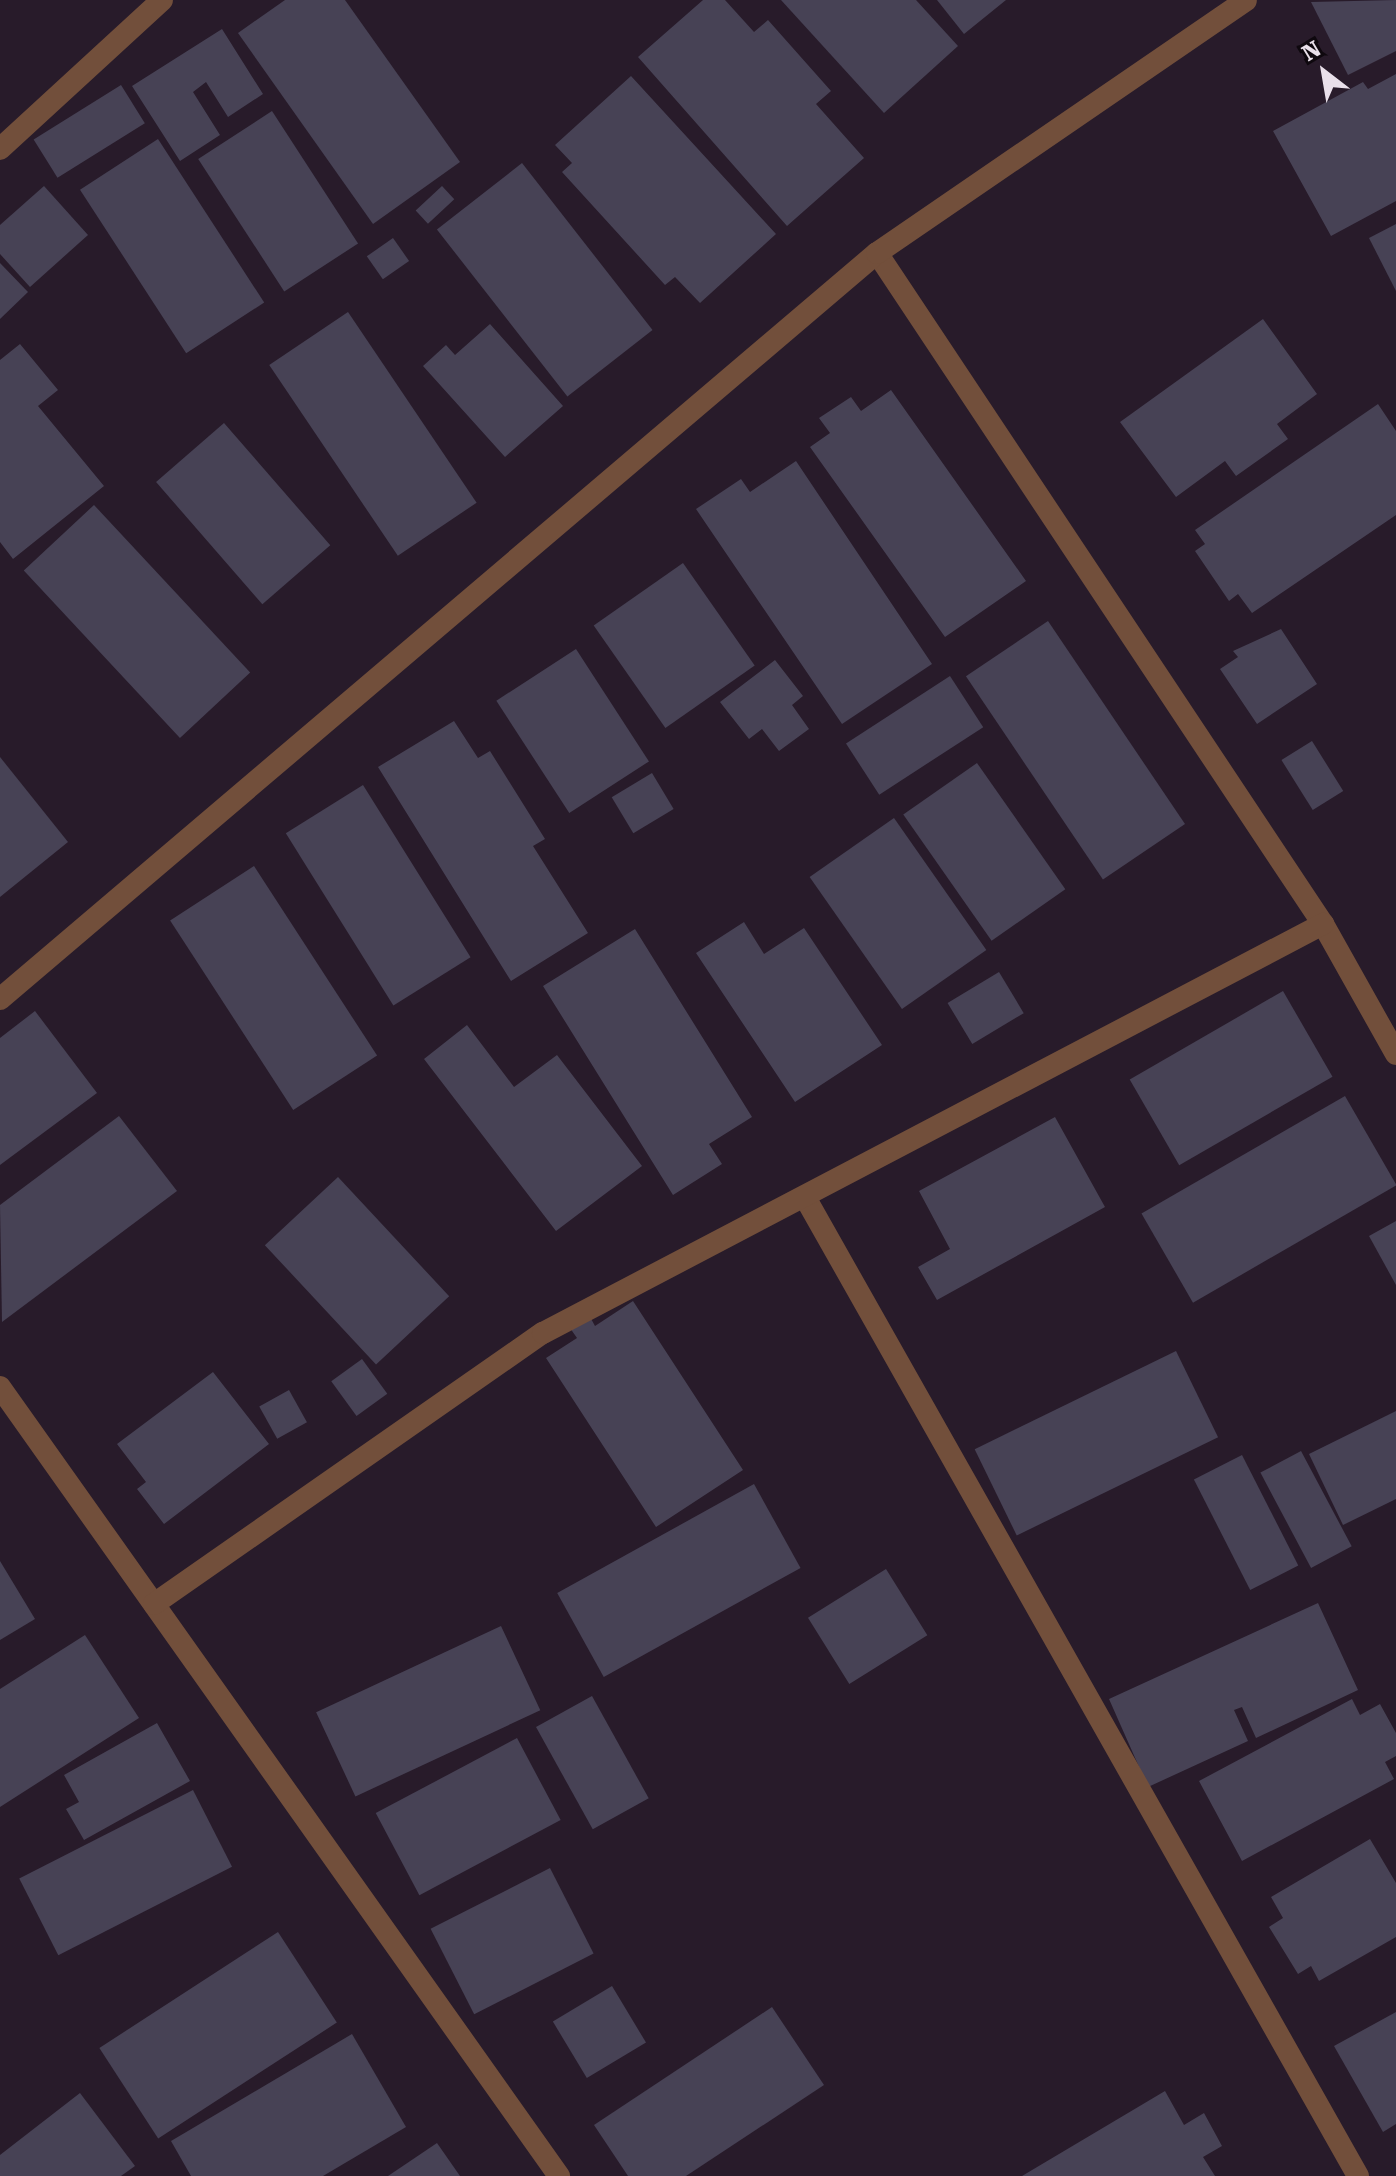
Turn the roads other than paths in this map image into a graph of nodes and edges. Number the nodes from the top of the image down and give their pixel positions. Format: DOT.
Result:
graph roads {
  1 [pos="162,0"];
  2 [pos="1246,0"];
  3 [pos="0,149"];
  4 [pos="877,253"];
  5 [pos="1323,924"];
  6 [pos="0,999"];
  7 [pos="1396,1054"];
  8 [pos="806,1199"];
  9 [pos="0,1387"];
  10 [pos="154,1604"];
  11 [pos="559,2176"];
  12 [pos="1358,2176"];
  1 -- 3 [label="street"];
  2 -- 4 [label="street"];
  4 -- 5 [label="street"];
  4 -- 6 [label="street"];
  5 -- 7 [label="street"];
  5 -- 8 [label="street"];
  8 -- 10 [label="street"];
  8 -- 12 [label="street"];
  9 -- 10 [label="street"];
  10 -- 11 [label="street"];
}
